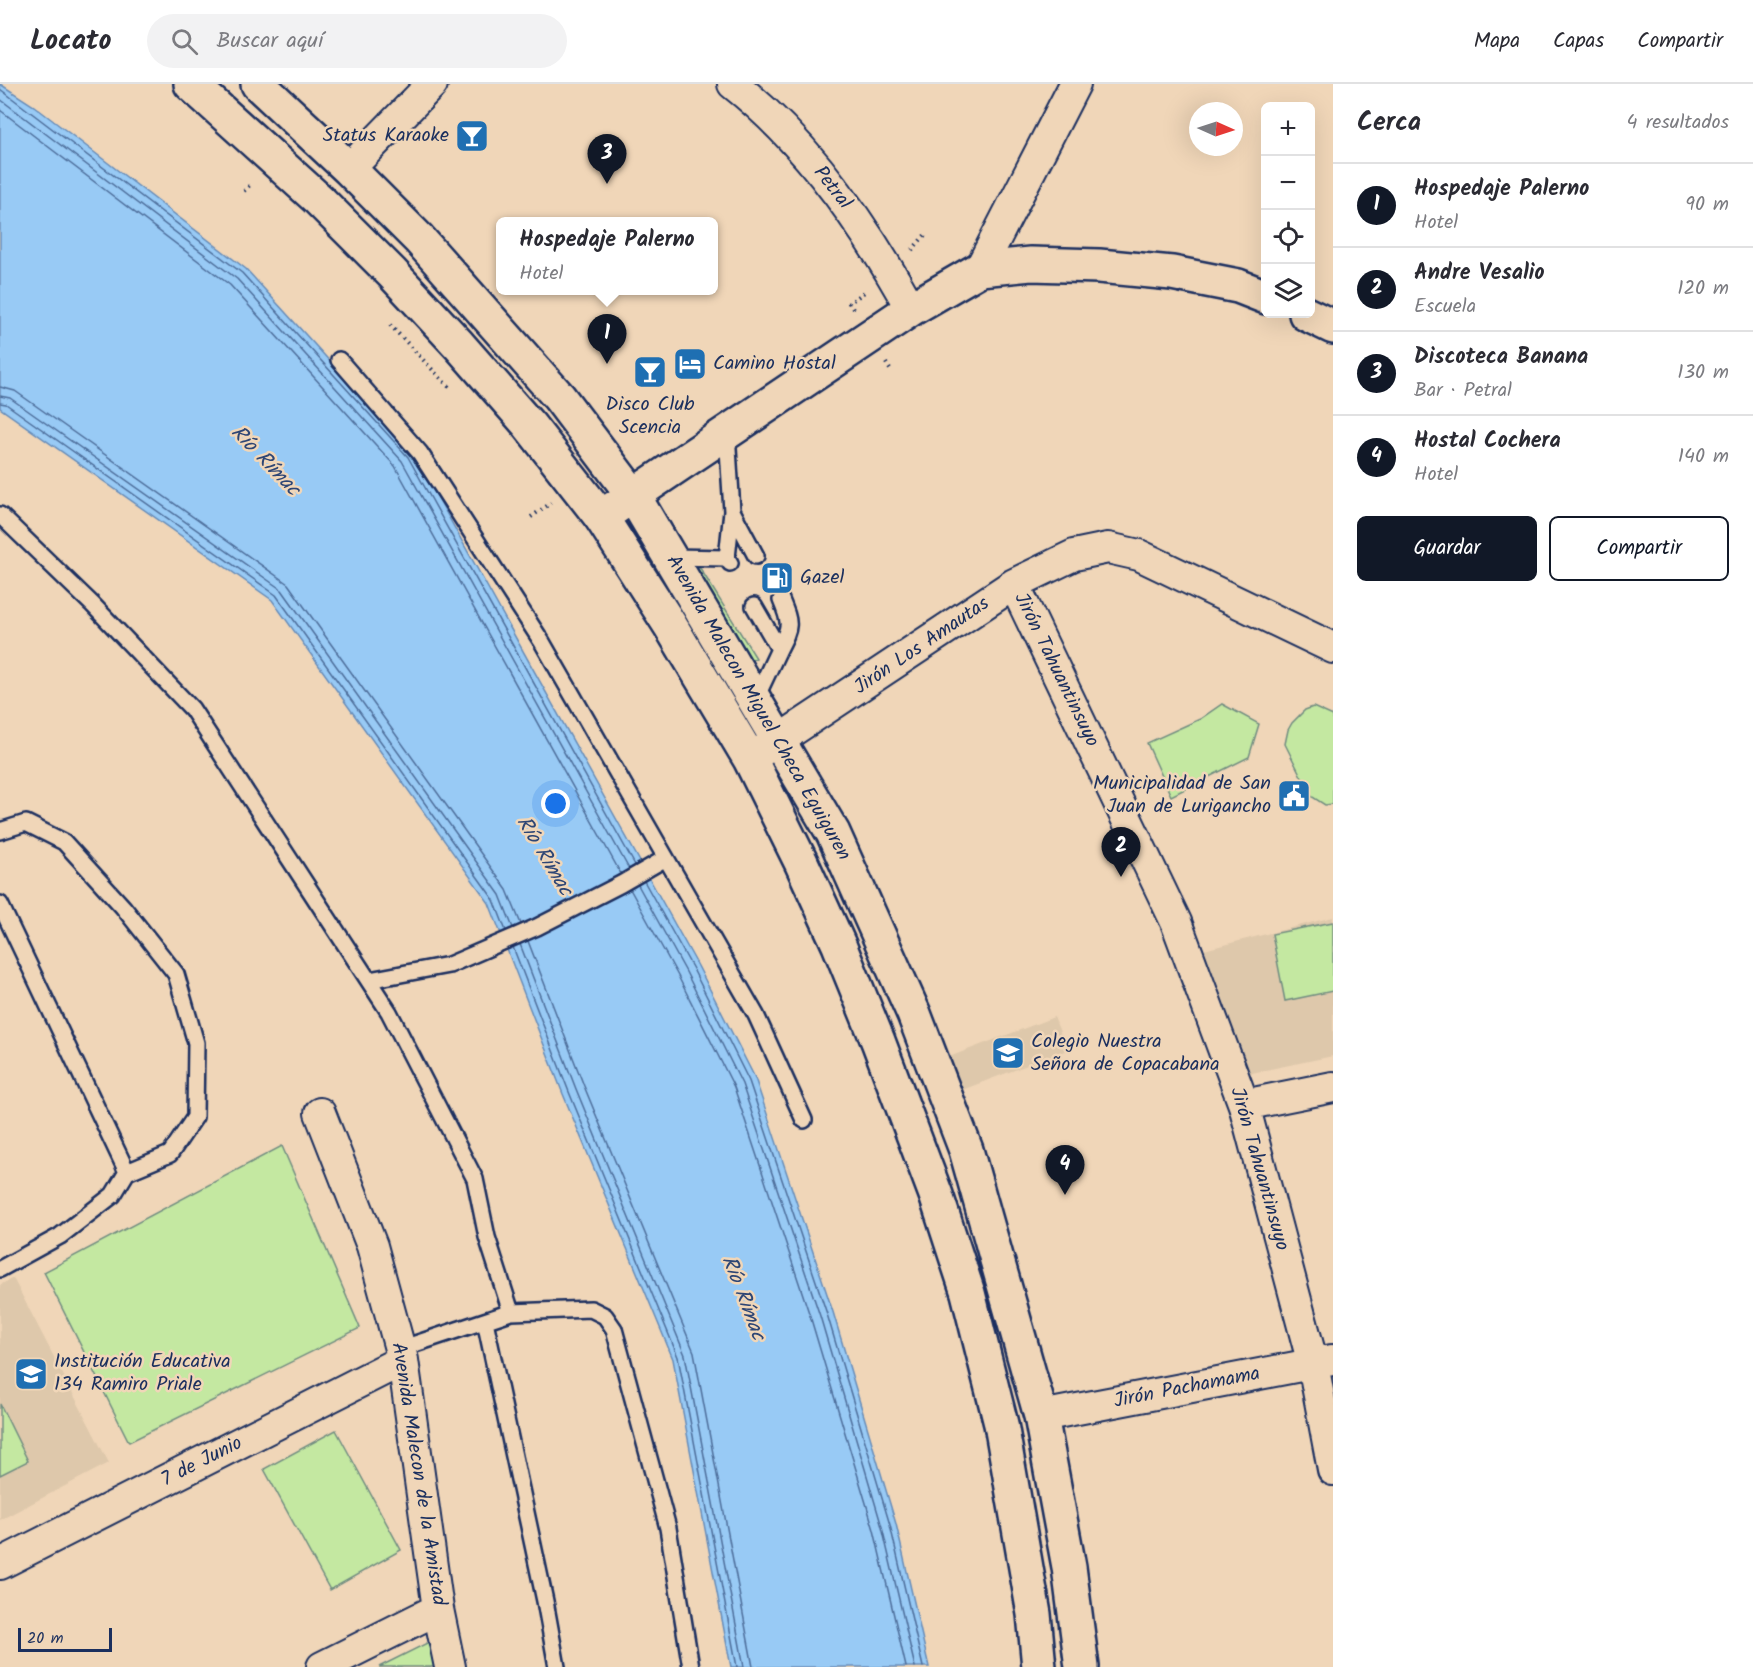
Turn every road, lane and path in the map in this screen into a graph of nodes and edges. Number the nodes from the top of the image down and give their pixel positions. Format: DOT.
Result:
graph roads {
  1 [pos="190,84"];
  2 [pos="258,84"];
  3 [pos="432,84"];
  4 [pos="733,84"];
  5 [pos="1075,84"];
  6 [pos="349,169"];
  7 [pos="925,234"];
  8 [pos="908,255"];
  9 [pos="980,269"];
  10 [pos="1261,295"];
  11 [pos="911,309"];
  12 [pos="1314,318"];
  13 [pos="390,325"];
  14 [pos="1333,327"];
  15 [pos="339,360"];
  16 [pos="451,389"];
  17 [pos="727,432"];
  18 [pos="633,495"];
  19 [pos="551,502"];
  20 [pos="732,511"];
  21 [pos="0,515"];
  22 [pos="602,516"];
  23 [pos="531,517"];
  24 [pos="756,556"];
  25 [pos="671,557"];
  26 [pos="1014,584"];
  27 [pos="781,600"];
  28 [pos="754,606"];
  29 [pos="1333,648"];
  30 [pos="779,649"];
  31 [pos="755,700"];
  32 [pos="780,740"];
  33 [pos="750,759"];
  34 [pos="0,831"];
  35 [pos="666,858"];
  36 [pos="0,904"];
  37 [pos="369,980"];
  38 [pos="1333,1087"];
  39 [pos="1244,1105"];
  40 [pos="320,1113"];
  41 [pos="804,1120"];
  42 [pos="127,1172"];
  43 [pos="0,1269"];
  44 [pos="511,1312"];
  45 [pos="485,1321"];
  46 [pos="402,1354"];
  47 [pos="1323,1362"];
  48 [pos="1041,1416"];
  49 [pos="1333,1470"];
  50 [pos="0,1564"];
  51 [pos="438,1609"];
  52 [pos="322,1667"];
  53 [pos="450,1667"];
  54 [pos="556,1667"];
  55 [pos="691,1667"];
  56 [pos="1039,1667"];
  57 [pos="1082,1667"];
  1 -- 22 [label="main road, Avenida Malecon Miguel Checa Eguiguren"];
  2 -- 6 [label="main road, Avenida Malecon Miguel Checa Eguiguren"];
  3 -- 6 [label="street"];
  4 -- 11 [label="street, Petral"];
  5 -- 9 [label="street"];
  6 -- 18 [label="main road, Avenida Malecon Miguel Checa Eguiguren"];
  7 -- 8 [label="path"];
  9 -- 10 [label="main road"];
  9 -- 11 [label="main road"];
  11 -- 17 [label="main road"];
  12 -- 14 [label="main road"];
  13 -- 16 [label="path"];
  15 -- 35 [label="lane"];
  17 -- 18 [label="main road"];
  17 -- 20 [label="lane"];
  18 -- 22 [label="main road"];
  18 -- 25 [label="main road, Avenida Malecon Miguel Checa Eguiguren"];
  19 -- 23 [label="path"];
  20 -- 24 [label="lane"];
  20 -- 25 [label="lane"];
  21 -- 37 [label="lane"];
  22 -- 33 [label="main road, Avenida Malecon Miguel Checa Eguiguren"];
  25 -- 31 [label="main road, Avenida Malecon Miguel Checa Eguiguren"];
  26 -- 29 [label="street, Jirón Los Amautas"];
  26 -- 32 [label="street, Jirón Los Amautas"];
  26 -- 39 [label="street, Jirón Tahuantinsuyo"];
  27 -- 30 [label="lane"];
  28 -- 30 [label="lane"];
  30 -- 31 [label="lane"];
  31 -- 32 [label="main road, Avenida Malecon Miguel Checa Eguiguren"];
  32 -- 33 [label="street, Jirón Los Amautas"];
  32 -- 48 [label="main road, Avenida Malecon Miguel Checa Eguiguren"];
  33 -- 56 [label="main road, Avenida Malecon Miguel Checa Eguiguren"];
  34 -- 42 [label="lane"];
  35 -- 37 [label="lane"];
  35 -- 41 [label="lane"];
  36 -- 42 [label="lane"];
  37 -- 44 [label="lane"];
  38 -- 39 [label="street"];
  39 -- 47 [label="street, Jirón Tahuantinsuyo"];
  40 -- 46 [label="street, Avenida Malecon de la Amistad"];
  42 -- 43 [label="lane"];
  44 -- 45 [label="lane"];
  44 -- 55 [label="lane"];
  45 -- 46 [label="lane"];
  45 -- 54 [label="lane"];
  46 -- 50 [label="street, 7 de Junio"];
  46 -- 51 [label="street, Avenida Malecon de la Amistad"];
  47 -- 48 [label="street, Jirón Pachamama"];
  47 -- 49 [label="street, Jirón Tahuantinsuyo"];
  48 -- 57 [label="main road, Avenida Malecon Miguel Checa Eguiguren"];
  51 -- 52 [label="street"];
  51 -- 53 [label="street, Avenida Malecon de la Amistad"];
}
